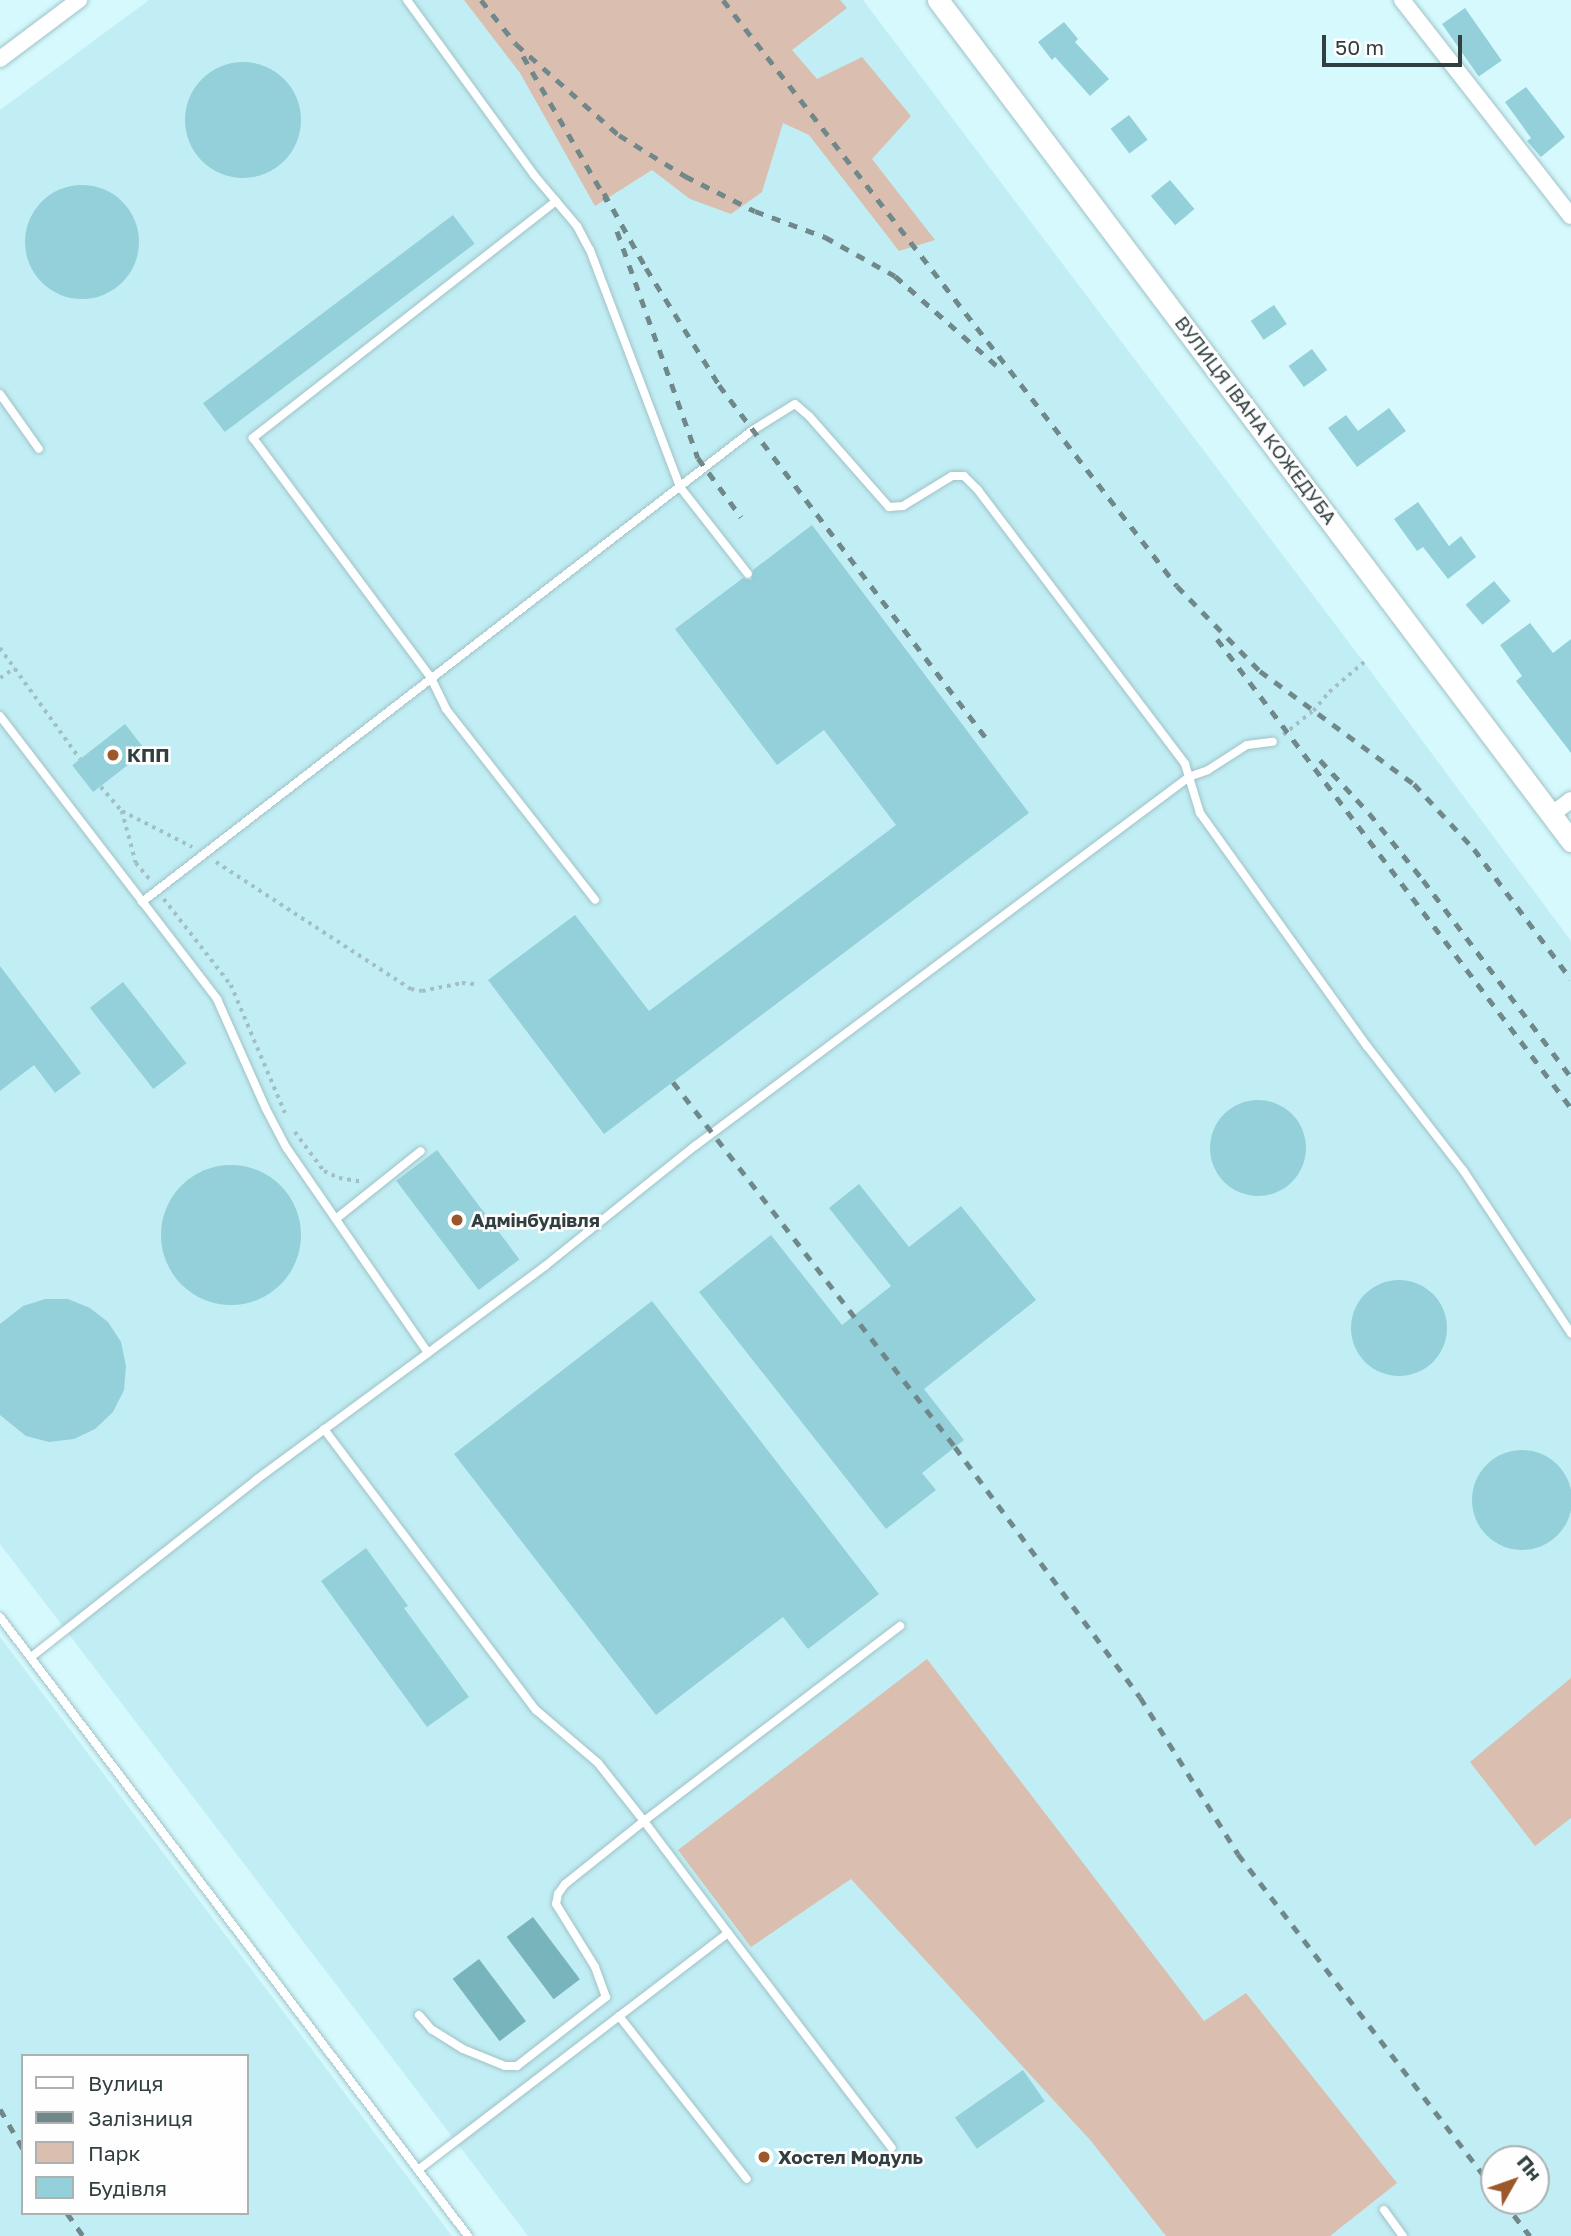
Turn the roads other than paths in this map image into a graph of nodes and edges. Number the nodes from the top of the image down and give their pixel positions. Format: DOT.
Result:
graph roads {
  1 [pos="79,0"];
  2 [pos="407,0"];
  3 [pos="938,0"];
  4 [pos="1402,0"];
  5 [pos="0,59"];
  6 [pos="556,201"];
  7 [pos="1571,216"];
  8 [pos="0,394"];
  9 [pos="38,449"];
  10 [pos="680,487"];
  11 [pos="748,574"];
  12 [pos="431,678"];
  13 [pos="0,716"];
  14 [pos="1273,742"];
  15 [pos="1189,777"];
  16 [pos="1571,800"];
  17 [pos="1551,815"];
  18 [pos="1571,841"];
  19 [pos="595,900"];
  20 [pos="142,902"];
  21 [pos="421,1151"];
  22 [pos="337,1219"];
  23 [pos="1571,1333"];
  24 [pos="428,1353"];
  25 [pos="324,1429"];
  26 [pos="0,1617"];
  27 [pos="900,1626"];
  28 [pos="31,1657"];
  29 [pos="644,1821"];
  30 [pos="728,1933"];
  31 [pos="419,2015"];
  32 [pos="620,2016"];
  33 [pos="892,2148"];
  34 [pos="418,2170"];
  35 [pos="747,2179"];
  36 [pos="1384,2210"];
  37 [pos="468,2236"];
  38 [pos="1404,2236"];
  1 -- 5 [label="street"];
  2 -- 6 [label="lane"];
  3 -- 17 [label="street, ВУЛИЦЯ ІВАНА КОЖЕДУБА"];
  4 -- 7 [label="street"];
  6 -- 10 [label="lane"];
  6 -- 12 [label="lane"];
  8 -- 9 [label="lane"];
  10 -- 11 [label="lane"];
  10 -- 12 [label="lane"];
  10 -- 15 [label="lane"];
  12 -- 19 [label="lane"];
  12 -- 20 [label="lane"];
  13 -- 20 [label="lane"];
  14 -- 15 [label="lane"];
  15 -- 23 [label="lane"];
  15 -- 24 [label="lane"];
  16 -- 17 [label="street"];
  17 -- 18 [label="street, ВУЛИЦЯ ІВАНА КОЖЕДУБА"];
  20 -- 22 [label="lane"];
  21 -- 22 [label="lane"];
  22 -- 24 [label="lane"];
  24 -- 25 [label="lane"];
  25 -- 28 [label="lane"];
  25 -- 29 [label="lane"];
  26 -- 28 [label="lane"];
  27 -- 29 [label="lane"];
  28 -- 34 [label="lane"];
  29 -- 30 [label="lane"];
  29 -- 31 [label="lane"];
  30 -- 32 [label="lane"];
  30 -- 33 [label="lane"];
  32 -- 34 [label="lane"];
  32 -- 35 [label="lane"];
  34 -- 37 [label="lane"];
  36 -- 38 [label="lane"];
}
